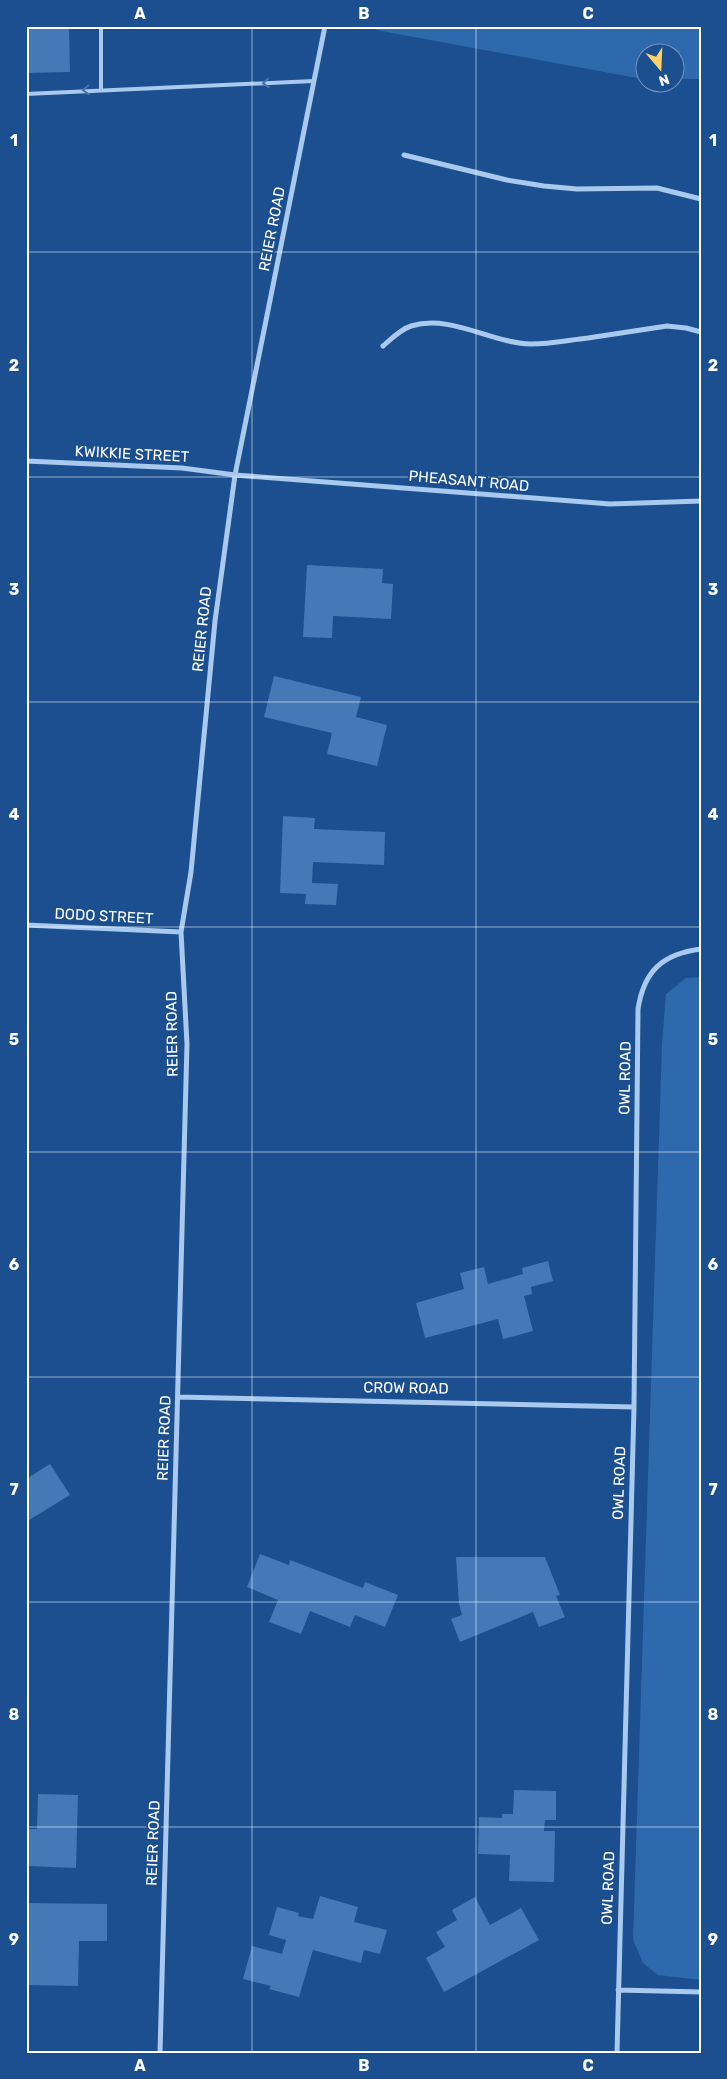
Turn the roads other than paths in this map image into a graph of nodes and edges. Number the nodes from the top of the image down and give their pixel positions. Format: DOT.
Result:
graph roads {
  1 [pos="101,26"];
  2 [pos="325,26"];
  3 [pos="314,81"];
  4 [pos="101,90"];
  5 [pos="26,94"];
  6 [pos="404,155"];
  7 [pos="701,199"];
  8 [pos="701,332"];
  9 [pos="383,346"];
  10 [pos="26,461"];
  11 [pos="235,475"];
  12 [pos="701,502"];
  13 [pos="26,925"];
  14 [pos="181,932"];
  15 [pos="701,949"];
  16 [pos="178,1396"];
  17 [pos="634,1407"];
  18 [pos="618,1990"];
  19 [pos="701,1992"];
  20 [pos="160,2053"];
  21 [pos="617,2053"];
  1 -- 4 [label="lane"];
  2 -- 3 [label="street, REIER ROAD"];
  3 -- 4 [label="lane, one-way"];
  3 -- 11 [label="street, REIER ROAD"];
  4 -- 5 [label="lane, one-way"];
  6 -- 7 [label="street"];
  8 -- 9 [label="street"];
  10 -- 11 [label="street, KWIKKIE STREET"];
  11 -- 12 [label="street, PHEASANT ROAD"];
  11 -- 14 [label="street, REIER ROAD"];
  13 -- 14 [label="street, DODO STREET"];
  14 -- 16 [label="street, REIER ROAD"];
  15 -- 17 [label="street, OWL ROAD"];
  16 -- 17 [label="street, CROW ROAD"];
  16 -- 20 [label="street, REIER ROAD"];
  17 -- 18 [label="street, OWL ROAD"];
  18 -- 19 [label="street"];
  18 -- 21 [label="street, OWL ROAD"];
}
